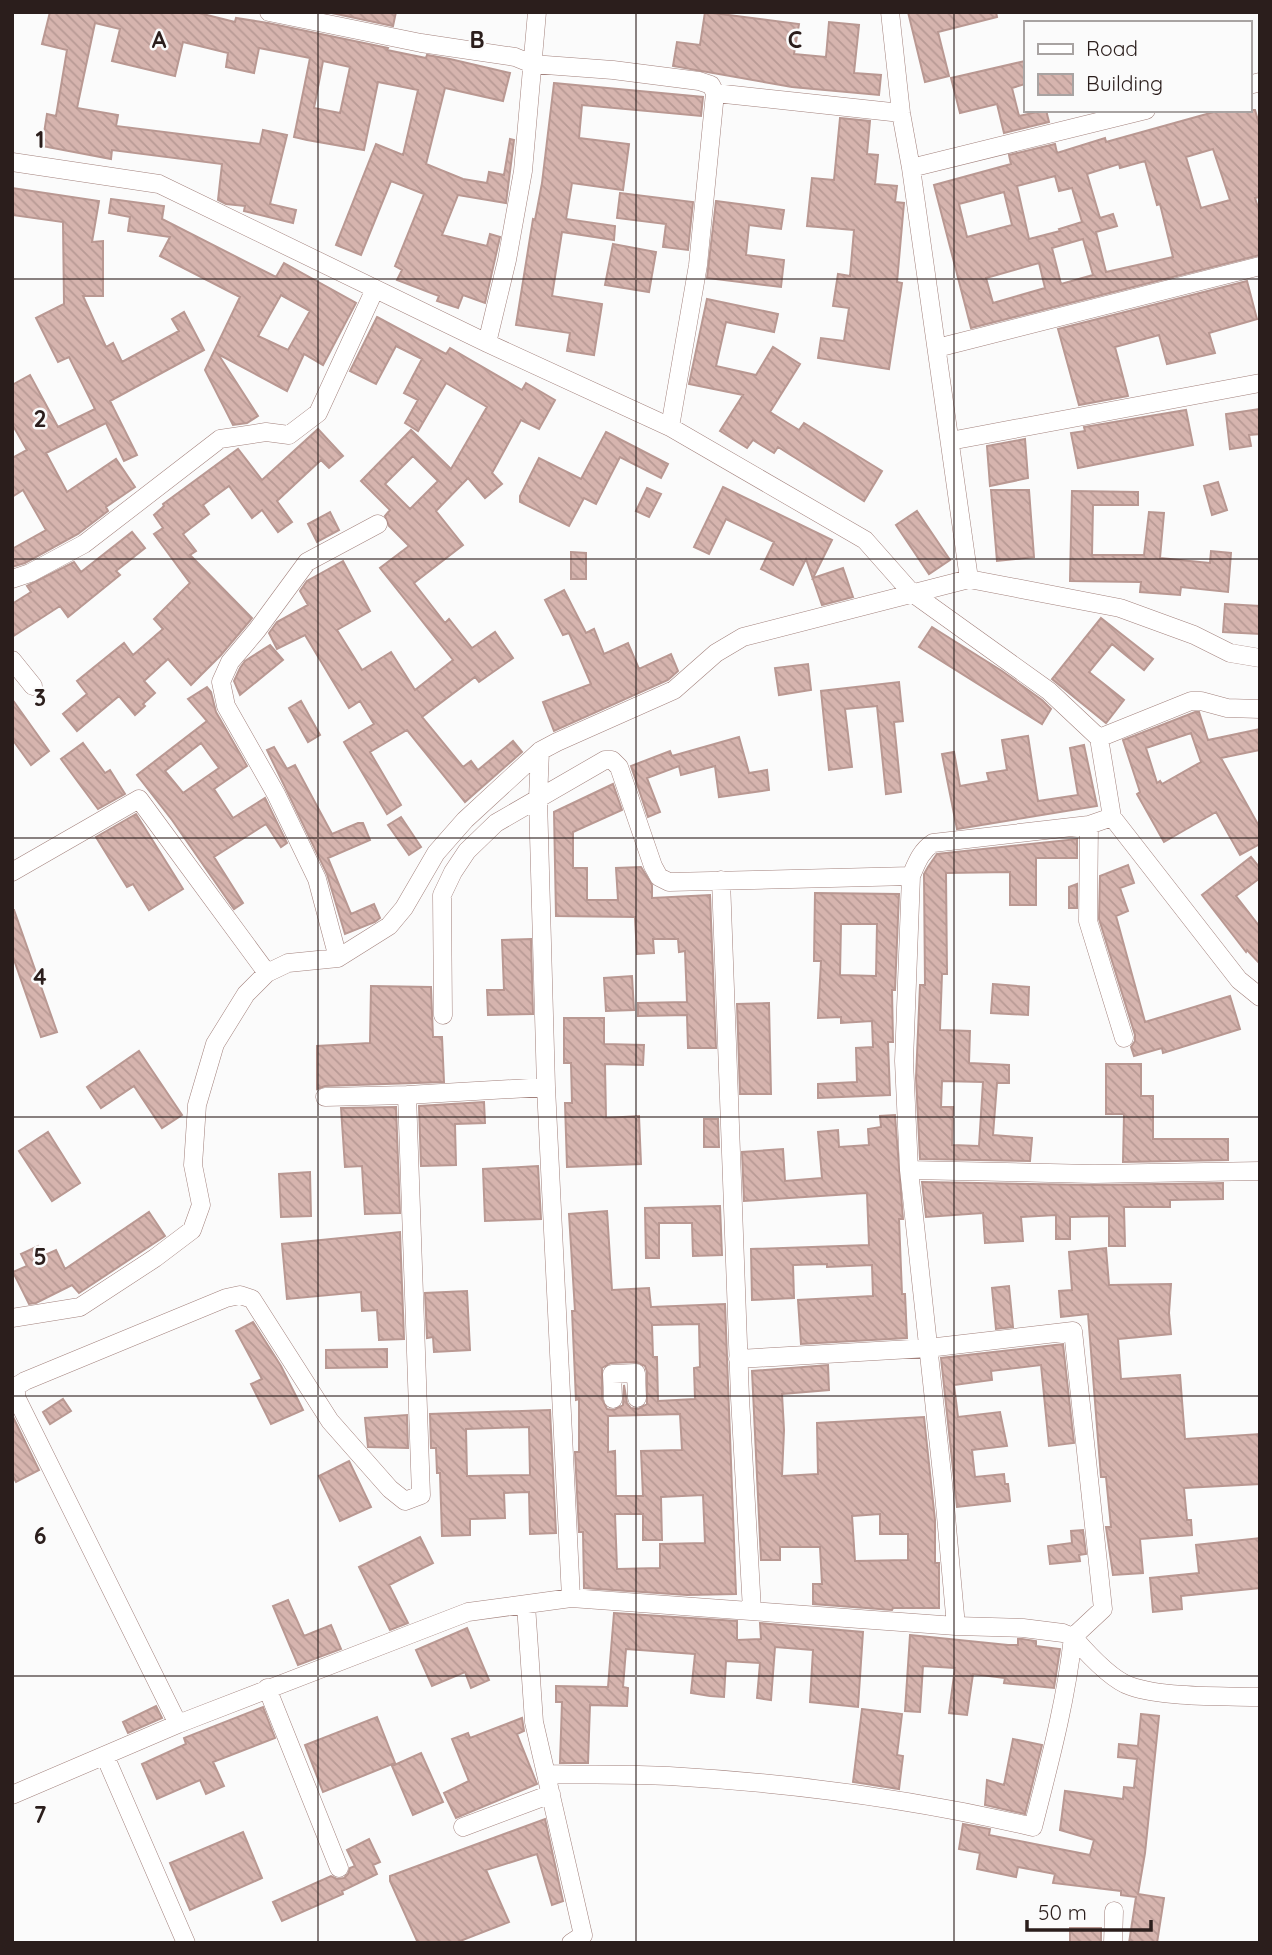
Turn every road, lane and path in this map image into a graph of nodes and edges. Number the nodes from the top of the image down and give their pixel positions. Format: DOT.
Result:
graph roads {
  1 [pos="269,12"];
  2 [pos="537,12"];
  3 [pos="890,12"];
  4 [pos="533,64"];
  5 [pos="715,93"];
  6 [pos="1138,112"];
  7 [pos="901,113"];
  8 [pos="12,162"];
  9 [pos="911,168"];
  10 [pos="1260,266"];
  11 [pos="375,289"];
  12 [pos="487,343"];
  13 [pos="937,348"];
  14 [pos="1260,383"];
  15 [pos="670,427"];
  16 [pos="950,441"];
  17 [pos="379,524"];
  18 [pos="12,579"];
  19 [pos="969,579"];
  20 [pos="911,592"];
  21 [pos="1260,658"];
  22 [pos="12,660"];
  23 [pos="33,686"];
  24 [pos="1260,709"];
  25 [pos="1099,738"];
  26 [pos="540,751"];
  27 [pos="538,799"];
  28 [pos="1112,817"];
  29 [pos="1089,825"];
  30 [pos="12,872"];
  31 [pos="911,876"];
  32 [pos="721,880"];
  33 [pos="338,958"];
  34 [pos="267,973"];
  35 [pos="1260,997"];
  36 [pos="443,1015"];
  37 [pos="1124,1038"];
  38 [pos="545,1087"];
  39 [pos="407,1095"];
  40 [pos="325,1097"];
  41 [pos="909,1170"];
  42 [pos="1260,1171"];
  43 [pos="12,1318"];
  44 [pos="928,1348"];
  45 [pos="738,1359"];
  46 [pos="14,1384"];
  47 [pos="637,1398"];
  48 [pos="613,1399"];
  49 [pos="571,1598"];
  50 [pos="526,1605"];
  51 [pos="752,1610"];
  52 [pos="956,1626"];
  53 [pos="1073,1637"];
  54 [pos="267,1688"];
  55 [pos="1260,1697"];
  56 [pos="178,1724"];
  57 [pos="105,1756"];
  58 [pos="547,1774"];
  59 [pos="551,1794"];
  60 [pos="12,1795"];
  61 [pos="463,1827"];
  62 [pos="339,1868"];
  63 [pos="1114,1911"];
  64 [pos="584,1940"];
  65 [pos="186,1943"];
  66 [pos="1113,1943"];
  1 -- 4 [label="street"];
  2 -- 4 [label="street"];
  3 -- 7 [label="street"];
  4 -- 5 [label="street"];
  4 -- 12 [label="street"];
  5 -- 7 [label="street"];
  5 -- 15 [label="street"];
  6 -- 9 [label="street"];
  7 -- 9 [label="street"];
  8 -- 11 [label="street"];
  9 -- 13 [label="street"];
  10 -- 13 [label="street"];
  11 -- 12 [label="street"];
  11 -- 18 [label="street"];
  12 -- 15 [label="street"];
  13 -- 16 [label="street"];
  14 -- 16 [label="street"];
  15 -- 20 [label="street"];
  16 -- 19 [label="street"];
  17 -- 33 [label="street"];
  19 -- 20 [label="street"];
  19 -- 21 [label="street"];
  20 -- 25 [label="street"];
  20 -- 26 [label="street"];
  22 -- 23 [label="street"];
  24 -- 25 [label="street"];
  25 -- 28 [label="street"];
  26 -- 27 [label="street"];
  26 -- 33 [label="street"];
  27 -- 32 [label="street"];
  27 -- 36 [label="street"];
  27 -- 38 [label="street"];
  28 -- 29 [label="street"];
  28 -- 35 [label="street"];
  29 -- 31 [label="street"];
  29 -- 37 [label="street"];
  30 -- 34 [label="street"];
  31 -- 32 [label="street"];
  31 -- 41 [label="street"];
  32 -- 45 [label="street"];
  33 -- 34 [label="street"];
  34 -- 43 [label="street"];
  38 -- 39 [label="street"];
  38 -- 49 [label="street"];
  39 -- 40 [label="street"];
  39 -- 46 [label="street"];
  41 -- 42 [label="street"];
  41 -- 44 [label="street"];
  44 -- 45 [label="street"];
  44 -- 52 [label="street"];
  44 -- 53 [label="street"];
  45 -- 51 [label="street"];
  46 -- 56 [label="street"];
  47 -- 48 [label="street"];
  49 -- 50 [label="street"];
  49 -- 51 [label="street"];
  50 -- 54 [label="street"];
  50 -- 58 [label="street"];
  51 -- 52 [label="street"];
  52 -- 53 [label="street"];
  53 -- 55 [label="street"];
  53 -- 58 [label="street"];
  54 -- 56 [label="street"];
  54 -- 62 [label="street"];
  56 -- 57 [label="street"];
  57 -- 60 [label="street"];
  57 -- 65 [label="street"];
  58 -- 59 [label="street"];
  59 -- 61 [label="street"];
  59 -- 64 [label="street"];
  63 -- 66 [label="street"];
}
